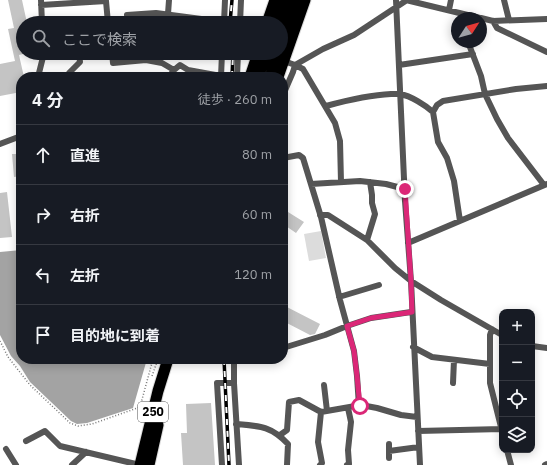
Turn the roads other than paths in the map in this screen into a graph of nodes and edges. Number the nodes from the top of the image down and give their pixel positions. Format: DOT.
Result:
graph roads {
  1 [pos="169,0"];
  2 [pos="225,0"];
  3 [pos="241,0"];
  4 [pos="275,0"];
  5 [pos="285,0"];
  6 [pos="295,0"];
  7 [pos="305,0"];
  8 [pos="396,0"];
  9 [pos="407,0"];
  10 [pos="451,0"];
  11 [pos="504,0"];
  12 [pos="41,2"];
  13 [pos="397,8"];
  14 [pos="449,10"];
  15 [pos="452,12"];
  16 [pos="168,14"];
  17 [pos="42,16"];
  18 [pos="107,16"];
  19 [pos="126,16"];
  20 [pos="180,16"];
  21 [pos="224,16"];
  22 [pos="240,16"];
  23 [pos="269,16"];
  24 [pos="279,16"];
  25 [pos="547,19"];
  26 [pos="487,20"];
  27 [pos="510,20"];
  28 [pos="493,21"];
  29 [pos="288,22"];
  30 [pos="470,48"];
  31 [pos="288,50"];
  32 [pos="547,52"];
  33 [pos="473,54"];
  34 [pos="288,58"];
  35 [pos="42,60"];
  36 [pos="80,60"];
  37 [pos="113,60"];
  38 [pos="146,60"];
  39 [pos="146,60"];
  40 [pos="222,60"];
  41 [pos="237,60"];
  42 [pos="256,60"];
  43 [pos="264,60"];
  44 [pos="284,60"];
  45 [pos="285,60"];
  46 [pos="286,60"];
  47 [pos="287,60"];
  48 [pos="399,65"];
  49 [pos="174,70"];
  50 [pos="39,72"];
  51 [pos="70,72"];
  52 [pos="199,72"];
  53 [pos="221,72"];
  54 [pos="236,72"];
  55 [pos="252,72"];
  56 [pos="260,72"];
  57 [pos="274,72"];
  58 [pos="280,72"];
  59 [pos="288,84"];
  60 [pos="547,86"];
  61 [pos="401,94"];
  62 [pos="485,94"];
  63 [pos="326,106"];
  64 [pos="433,112"];
  65 [pos="16,138"];
  66 [pos="0,144"];
  67 [pos="288,157"];
  68 [pos="341,182"];
  69 [pos="370,182"];
  70 [pos="311,184"];
  71 [pos="546,184"];
  72 [pos="405,189"];
  73 [pos="320,215"];
  74 [pos="460,221"];
  75 [pos="367,240"];
  76 [pos="408,243"];
  77 [pos="411,281"];
  78 [pos="379,285"];
  79 [pos="339,297"];
  80 [pos="412,312"];
  81 [pos="347,326"];
  82 [pos="492,329"];
  83 [pos="499,333"];
  84 [pos="288,346"];
  85 [pos="535,346"];
  86 [pos="413,347"];
  87 [pos="547,348"];
  88 [pos="454,360"];
  89 [pos="166,364"];
  90 [pos="174,364"];
  91 [pos="234,364"];
  92 [pos="490,364"];
  93 [pos="234,383"];
  94 [pos="453,383"];
  95 [pos="324,386"];
  96 [pos="360,406"];
  97 [pos="348,408"];
  98 [pos="324,411"];
  99 [pos="417,417"];
  100 [pos="499,418"];
  101 [pos="236,424"];
  102 [pos="499,430"];
  103 [pos="418,431"];
  104 [pos="280,435"];
  105 [pos="26,440"];
  106 [pos="388,444"];
  107 [pos="419,447"];
  108 [pos="6,449"];
  109 [pos="389,451"];
  110 [pos="86,452"];
  111 [pos="508,453"];
  112 [pos="389,458"];
  113 [pos="321,464"];
  114 [pos="16,465"];
  115 [pos="73,465"];
  116 [pos="140,465"];
  117 [pos="149,465"];
  118 [pos="222,465"];
  119 [pos="239,465"];
  120 [pos="288,465"];
  121 [pos="329,465"];
  122 [pos="347,465"];
  123 [pos="420,465"];
  124 [pos="511,465"];
  1 -- 16 [label="street"];
  2 -- 21 [label="street"];
  3 -- 22 [label="street"];
  4 -- 23 [label="highway"];
  5 -- 24 [label="highway"];
  6 -- 29 [label="highway"];
  7 -- 31 [label="highway"];
  8 -- 13 [label="street"];
  9 -- 13 [label="street"];
  9 -- 14 [label="street"];
  10 -- 14 [label="street"];
  11 -- 27 [label="street"];
  12 -- 17 [label="street"];
  12 -- 18 [label="street"];
  13 -- 34 [label="street"];
  13 -- 48 [label="street"];
  14 -- 15 [label="street"];
  16 -- 19 [label="street"];
  16 -- 20 [label="street"];
  25 -- 27 [label="street"];
  26 -- 28 [label="street"];
  27 -- 28 [label="street"];
  28 -- 32 [label="street"];
  30 -- 33 [label="street"];
  33 -- 48 [label="street"];
  33 -- 62 [label="street"];
  35 -- 50 [label="street"];
  36 -- 51 [label="street"];
  37 -- 38 [label="street"];
  39 -- 49 [label="street"];
  40 -- 53 [label="street"];
  41 -- 54 [label="street"];
  42 -- 55 [label="highway"];
  43 -- 56 [label="highway"];
  44 -- 57 [label="highway"];
  45 -- 58 [label="highway"];
  46 -- 59 [label="street"];
  47 -- 63 [label="street"];
  48 -- 61 [label="street"];
  49 -- 52 [label="street"];
  60 -- 62 [label="street"];
  61 -- 63 [label="street"];
  61 -- 64 [label="street"];
  61 -- 72 [label="street"];
  62 -- 64 [label="street"];
  62 -- 71 [label="street"];
  63 -- 68 [label="street"];
  64 -- 74 [label="street"];
  65 -- 66 [label="street"];
  67 -- 70 [label="street"];
  68 -- 69 [label="street"];
  68 -- 70 [label="street"];
  69 -- 72 [label="street"];
  69 -- 75 [label="street"];
  70 -- 73 [label="street"];
  71 -- 74 [label="street"];
  72 -- 76 [label="street"];
  73 -- 75 [label="street"];
  73 -- 79 [label="street"];
  74 -- 76 [label="street"];
  75 -- 77 [label="street"];
  76 -- 77 [label="street"];
  77 -- 80 [label="street"];
  77 -- 82 [label="street"];
  78 -- 79 [label="street"];
  79 -- 81 [label="street"];
  80 -- 81 [label="street"];
  80 -- 86 [label="street"];
  81 -- 84 [label="street"];
  81 -- 96 [label="street"];
  82 -- 83 [label="street"];
  82 -- 92 [label="street"];
  85 -- 87 [label="street"];
  86 -- 88 [label="street"];
  86 -- 99 [label="street"];
  88 -- 92 [label="street"];
  88 -- 94 [label="street"];
  89 -- 116 [label="highway, 250"];
  90 -- 117 [label="highway, 250"];
  91 -- 93 [label="street"];
  92 -- 100 [label="street"];
  93 -- 101 [label="street"];
  93 -- 118 [label="street"];
  95 -- 98 [label="street"];
  96 -- 97 [label="street"];
  96 -- 99 [label="street"];
  97 -- 98 [label="street"];
  97 -- 122 [label="street"];
  98 -- 104 [label="street"];
  98 -- 113 [label="street"];
  99 -- 103 [label="street"];
  101 -- 104 [label="street"];
  101 -- 119 [label="street"];
  102 -- 103 [label="street"];
  103 -- 107 [label="street"];
  104 -- 120 [label="street"];
  105 -- 110 [label="street"];
  106 -- 109 [label="street"];
  107 -- 109 [label="street"];
  107 -- 123 [label="street"];
  108 -- 114 [label="street"];
  109 -- 112 [label="street"];
  110 -- 115 [label="street"];
  110 -- 116 [label="street"];
  111 -- 124 [label="street"];
  113 -- 121 [label="street"];
}
